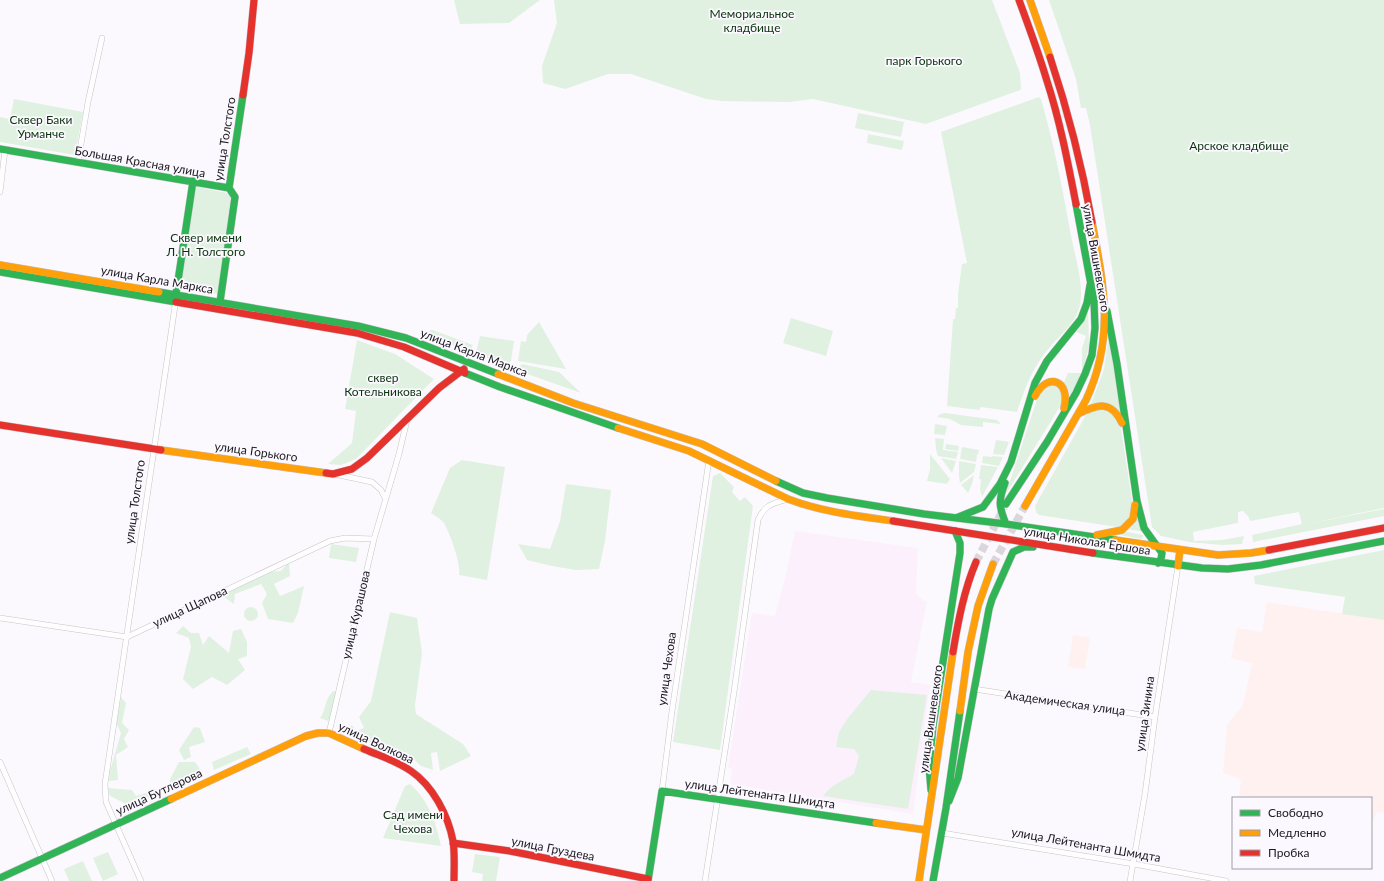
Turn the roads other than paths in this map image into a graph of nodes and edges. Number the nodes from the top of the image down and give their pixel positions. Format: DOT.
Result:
graph roads {
  1 [pos="254,0"];
  2 [pos="1019,0"];
  3 [pos="1030,0"];
  4 [pos="102,38"];
  5 [pos="2,150"];
  6 [pos="78,162"];
  7 [pos="193,182"];
  8 [pos="229,188"];
  9 [pos="0,192"];
  10 [pos="0,265"];
  11 [pos="0,272"];
  12 [pos="1101,277"];
  13 [pos="1090,282"];
  14 [pos="176,298"];
  15 [pos="220,302"];
  16 [pos="468,362"];
  17 [pos="463,371"];
  18 [pos="1078,414"];
  19 [pos="407,419"];
  20 [pos="0,425"];
  21 [pos="1056,428"];
  22 [pos="154,449"];
  23 [pos="709,460"];
  24 [pos="333,474"];
  25 [pos="385,498"];
  26 [pos="788,499"];
  27 [pos="1006,504"];
  28 [pos="1025,506"];
  29 [pos="924,514"];
  30 [pos="956,518"];
  31 [pos="1006,524"];
  32 [pos="1384,528"];
  33 [pos="955,531"];
  34 [pos="1085,536"];
  35 [pos="374,539"];
  36 [pos="1384,541"];
  37 [pos="1047,546"];
  38 [pos="1159,547"];
  39 [pos="1180,550"];
  40 [pos="976,562"];
  41 [pos="1158,563"];
  42 [pos="992,564"];
  43 [pos="1178,566"];
  44 [pos="0,618"];
  45 [pos="127,637"];
  46 [pos="974,689"];
  47 [pos="1155,717"];
  48 [pos="329,733"];
  49 [pos="0,762"];
  50 [pos="662,791"];
  51 [pos="931,795"];
  52 [pos="718,799"];
  53 [pos="946,808"];
  54 [pos="117,824"];
  55 [pos="926,830"];
  56 [pos="942,833"];
  57 [pos="453,843"];
  58 [pos="42,858"];
  59 [pos="1134,864"];
  60 [pos="0,878"];
  61 [pos="648,880"];
  62 [pos="52,881"];
  63 [pos="141,881"];
  64 [pos="454,881"];
  65 [pos="705,881"];
  66 [pos="919,881"];
  67 [pos="933,881"];
  68 [pos="1130,881"];
  69 [pos="1226,881"];
  1 -- 8 [label="main road, улица Толстого"];
  2 -- 13 [label="main road, улица Вишневского"];
  3 -- 12 [label="main road, улица Вишневского"];
  4 -- 6 [label="street"];
  5 -- 6 [label="main road, Большая Красная улица"];
  5 -- 9 [label="street"];
  6 -- 7 [label="main road, Большая Красная улица"];
  7 -- 8 [label="main road, Большая Красная улица"];
  7 -- 14 [label="main road, улица Толстого"];
  8 -- 15 [label="main road, улица Толстого"];
  10 -- 14 [label="main road, улица Карла Маркса"];
  11 -- 14 [label="main road, улица Карла Маркса"];
  12 -- 18 [label="main road, улица Вишневского"];
  12 -- 38 [label="main road"];
  13 -- 21 [label="main road, улица Вишневского"];
  13 -- 30 [label="main road"];
  14 -- 15 [label="main road, улица Карла Маркса"];
  14 -- 17 [label="main road, улица Карла Маркса"];
  14 -- 22 [label="street, улица Толстого"];
  15 -- 16 [label="main road, улица Карла Маркса"];
  16 -- 17 [label="main road, улица Горького"];
  16 -- 29 [label="main road, улица Карла Маркса"];
  17 -- 19 [label="main road, улица Горького"];
  17 -- 23 [label="main road, улица Карла Маркса"];
  18 -- 28 [label="main road, улица Вишневского"];
  18 -- 34 [label="main road"];
  19 -- 24 [label="main road, улица Горького"];
  19 -- 25 [label="street, улица Курашова"];
  20 -- 22 [label="main road, улица Горького"];
  21 -- 27 [label="main road, улица Вишневского"];
  21 -- 31 [label="main road"];
  22 -- 24 [label="main road, улица Горького"];
  22 -- 45 [label="street, улица Толстого"];
  23 -- 26 [label="main road, улица Карла Маркса"];
  23 -- 50 [label="street, улица Чехова"];
  24 -- 25 [label="street"];
  25 -- 35 [label="street, улица Курашова"];
  26 -- 33 [label="main road, улица Николая Ершова"];
  26 -- 52 [label="street"];
  29 -- 30 [label="main road, улица Николая Ершова"];
  30 -- 31 [label="main road, улица Николая Ершова"];
  31 -- 34 [label="main road, улица Николая Ершова"];
  32 -- 39 [label="main road, улица Николая Ершова"];
  33 -- 37 [label="main road, улица Николая Ершова"];
  33 -- 51 [label="main road"];
  34 -- 38 [label="main road, улица Николая Ершова"];
  35 -- 45 [label="street, улица Щапова"];
  35 -- 48 [label="street, улица Курашова"];
  36 -- 43 [label="main road, улица Николая Ершова"];
  37 -- 41 [label="main road, улица Николая Ершова"];
  37 -- 46 [label="main road"];
  38 -- 39 [label="main road, улица Николая Ершова"];
  38 -- 41 [label="main road"];
  39 -- 43 [label="main road, улица Зинина"];
  40 -- 51 [label="main road, улица Вишневского"];
  41 -- 43 [label="main road, улица Николая Ершова"];
  42 -- 53 [label="main road"];
  43 -- 47 [label="street, улица Зинина"];
  44 -- 45 [label="street"];
  45 -- 54 [label="street, улица Толстого"];
  46 -- 47 [label="street, Академическая улица"];
  46 -- 53 [label="main road"];
  47 -- 59 [label="street, улица Зинина"];
  48 -- 54 [label="main road, улица Бутлерова"];
  48 -- 57 [label="main road, улица Волкова"];
  49 -- 58 [label="street"];
  50 -- 52 [label="main road, улица Лейтенанта Шмидта"];
  50 -- 61 [label="main road, улица Чехова"];
  51 -- 55 [label="main road, улица Вишневского"];
  52 -- 55 [label="main road, улица Лейтенанта Шмидта"];
  52 -- 65 [label="street"];
  53 -- 56 [label="main road"];
  54 -- 58 [label="main road, улица Бутлерова"];
  54 -- 63 [label="street, улица Толстого"];
  55 -- 66 [label="main road, улица Вишневского"];
  56 -- 59 [label="street, улица Лейтенанта Шмидта"];
  56 -- 67 [label="main road"];
  57 -- 61 [label="main road, улица Груздева"];
  57 -- 64 [label="main road, улица Волкова"];
  58 -- 60 [label="main road, улица Бутлерова"];
  58 -- 62 [label="street"];
  59 -- 68 [label="street, улица Зинина"];
  59 -- 69 [label="street, улица Лейтенанта Шмидта"];
}
